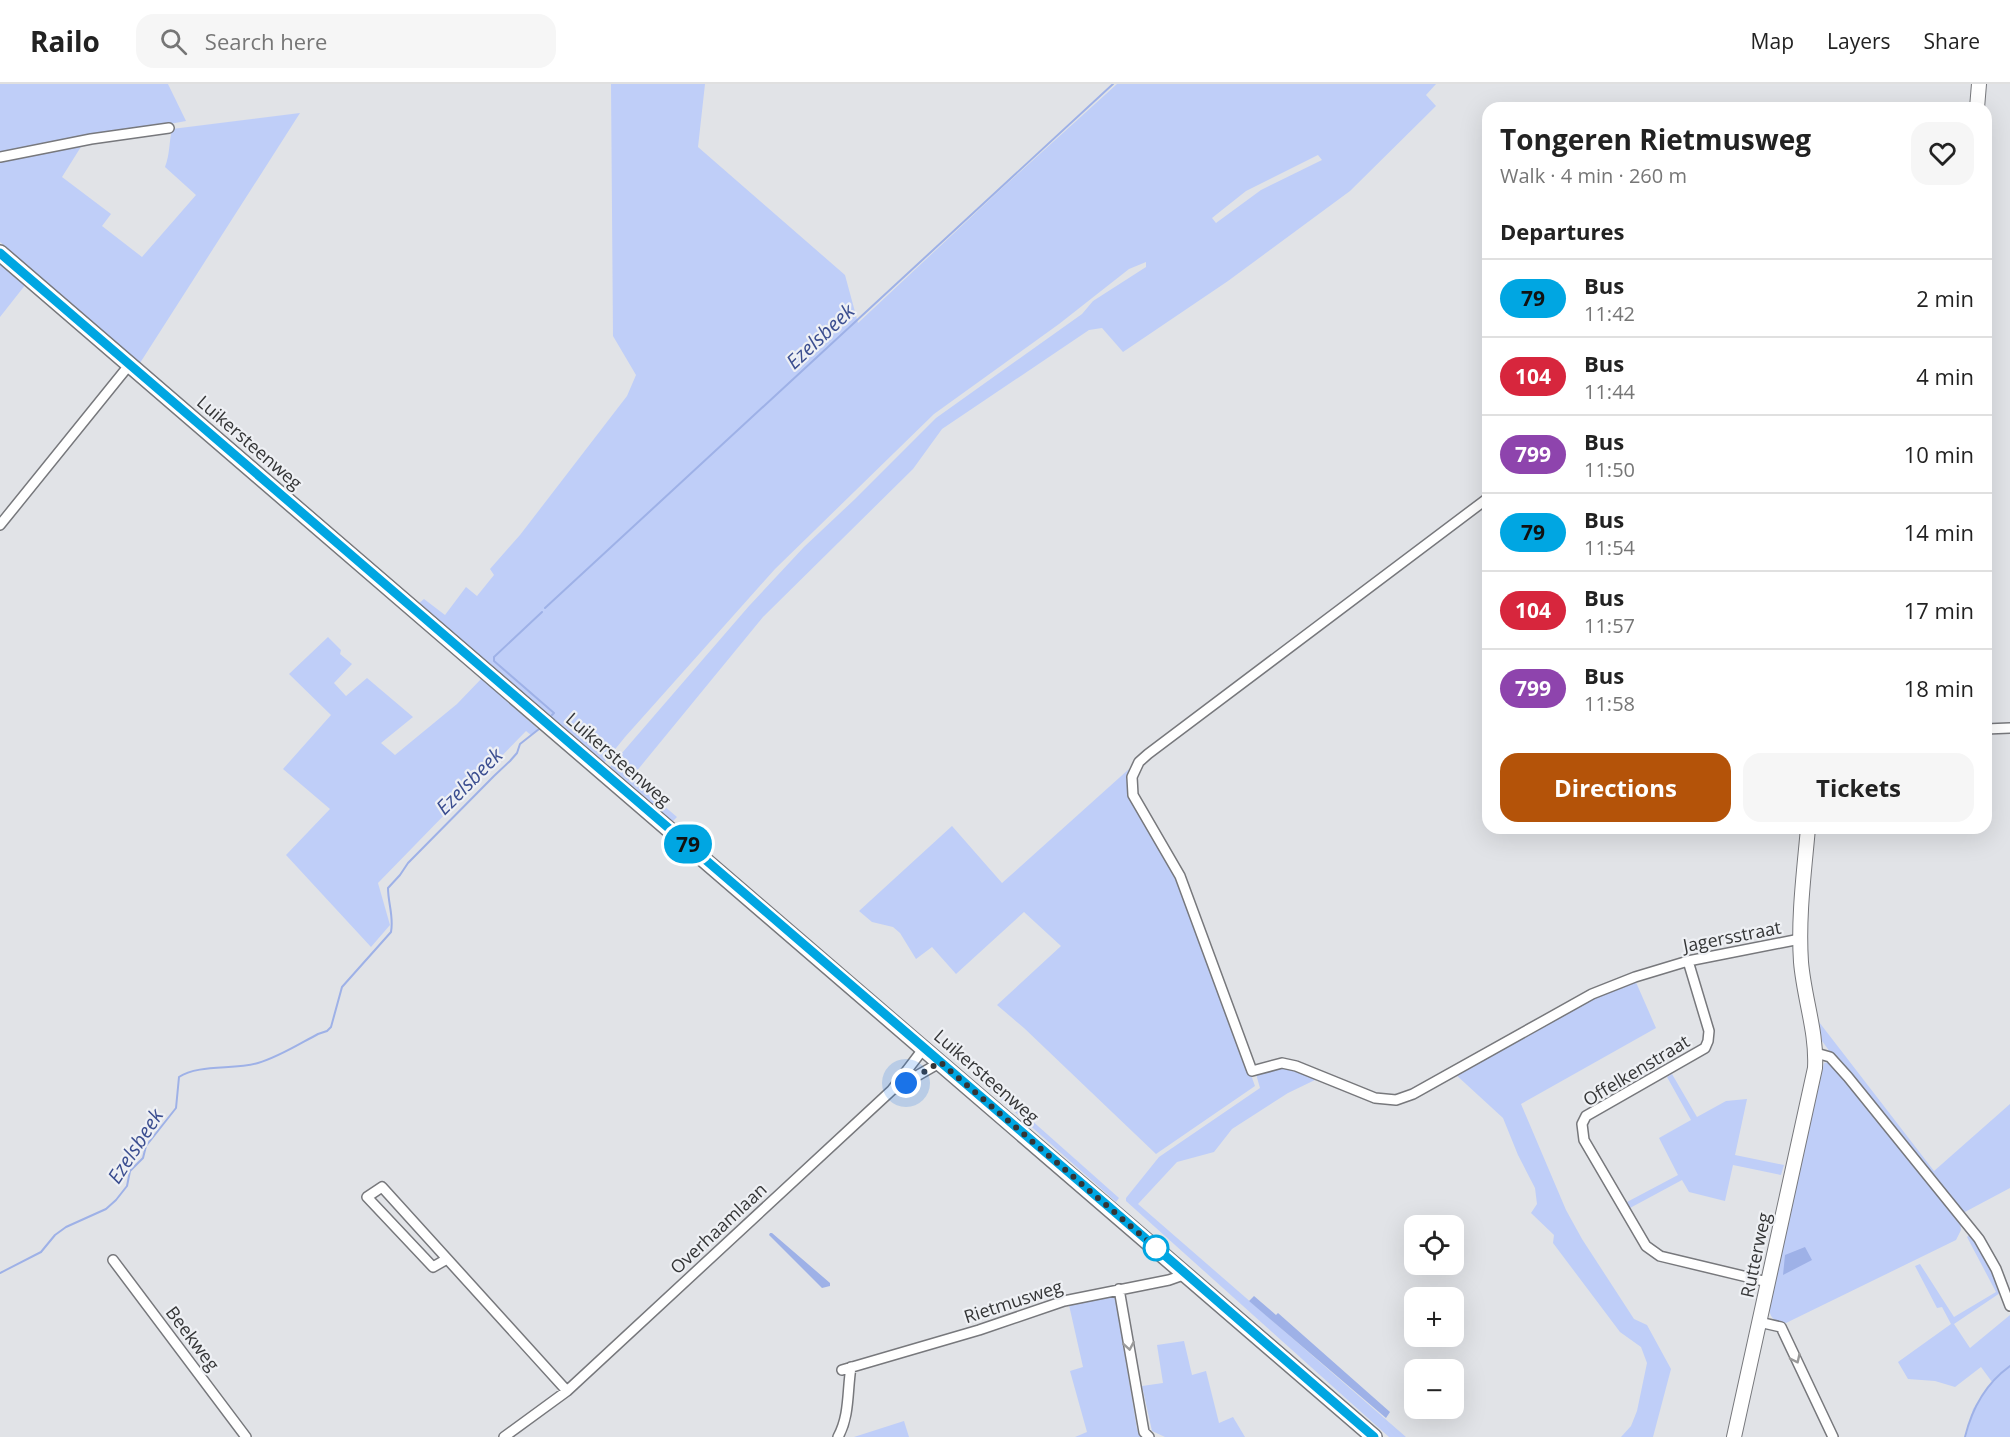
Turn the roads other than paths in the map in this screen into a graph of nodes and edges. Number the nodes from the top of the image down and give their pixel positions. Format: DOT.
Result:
graph roads {
  1 [pos="1979,84"];
  2 [pos="1978,102"];
  3 [pos="169,128"];
  4 [pos="0,157"];
  5 [pos="0,253"];
  6 [pos="130,364"];
  7 [pos="1482,503"];
  8 [pos="0,525"];
  9 [pos="2010,728"];
  10 [pos="1992,729"];
  11 [pos="1808,834"];
  12 [pos="1800,939"];
  13 [pos="1688,961"];
  14 [pos="924,1048"];
  15 [pos="1816,1053"];
  16 [pos="940,1062"];
  17 [pos="892,1090"];
  18 [pos="447,1258"];
  19 [pos="113,1260"];
  20 [pos="1186,1274"];
  21 [pos="1768,1282"];
  22 [pos="1119,1289"];
  23 [pos="2010,1306"];
  24 [pos="1759,1322"];
  25 [pos="567,1391"];
  26 [pos="246,1437"];
  27 [pos="504,1437"];
  28 [pos="838,1437"];
  29 [pos="1149,1437"];
  30 [pos="1374,1437"];
  31 [pos="1734,1437"];
  32 [pos="1833,1437"];
  1 -- 2 [label="street"];
  3 -- 4 [label="street"];
  5 -- 6 [label="main road, Luikersteenweg"];
  6 -- 8 [label="street"];
  6 -- 14 [label="main road, Luikersteenweg"];
  7 -- 13 [label="street, Jagersstraat"];
  9 -- 10 [label="street"];
  11 -- 12 [label="street, Rutterweg"];
  12 -- 13 [label="street, Jagersstraat"];
  12 -- 15 [label="street, Rutterweg"];
  13 -- 21 [label="street, Offelkenstraat"];
  14 -- 16 [label="main road, Luikersteenweg"];
  14 -- 17 [label="street, Overhaamlaan"];
  15 -- 21 [label="street, Rutterweg"];
  15 -- 23 [label="street"];
  16 -- 17 [label="street, Overhaamlaan"];
  16 -- 20 [label="main road, Luikersteenweg"];
  17 -- 25 [label="street, Overhaamlaan"];
  18 -- 18 [label="street"];
  18 -- 25 [label="street"];
  19 -- 26 [label="street, Beekweg"];
  20 -- 22 [label="street, Rietmusweg"];
  20 -- 30 [label="main road, Luikersteenweg"];
  21 -- 24 [label="street, Rutterweg"];
  22 -- 28 [label="street, Rietmusweg"];
  22 -- 29 [label="street, one-way"];
  24 -- 31 [label="street"];
  24 -- 32 [label="street, Rutterweg, one-way"];
  25 -- 27 [label="street, Overhaamlaan"];
}
